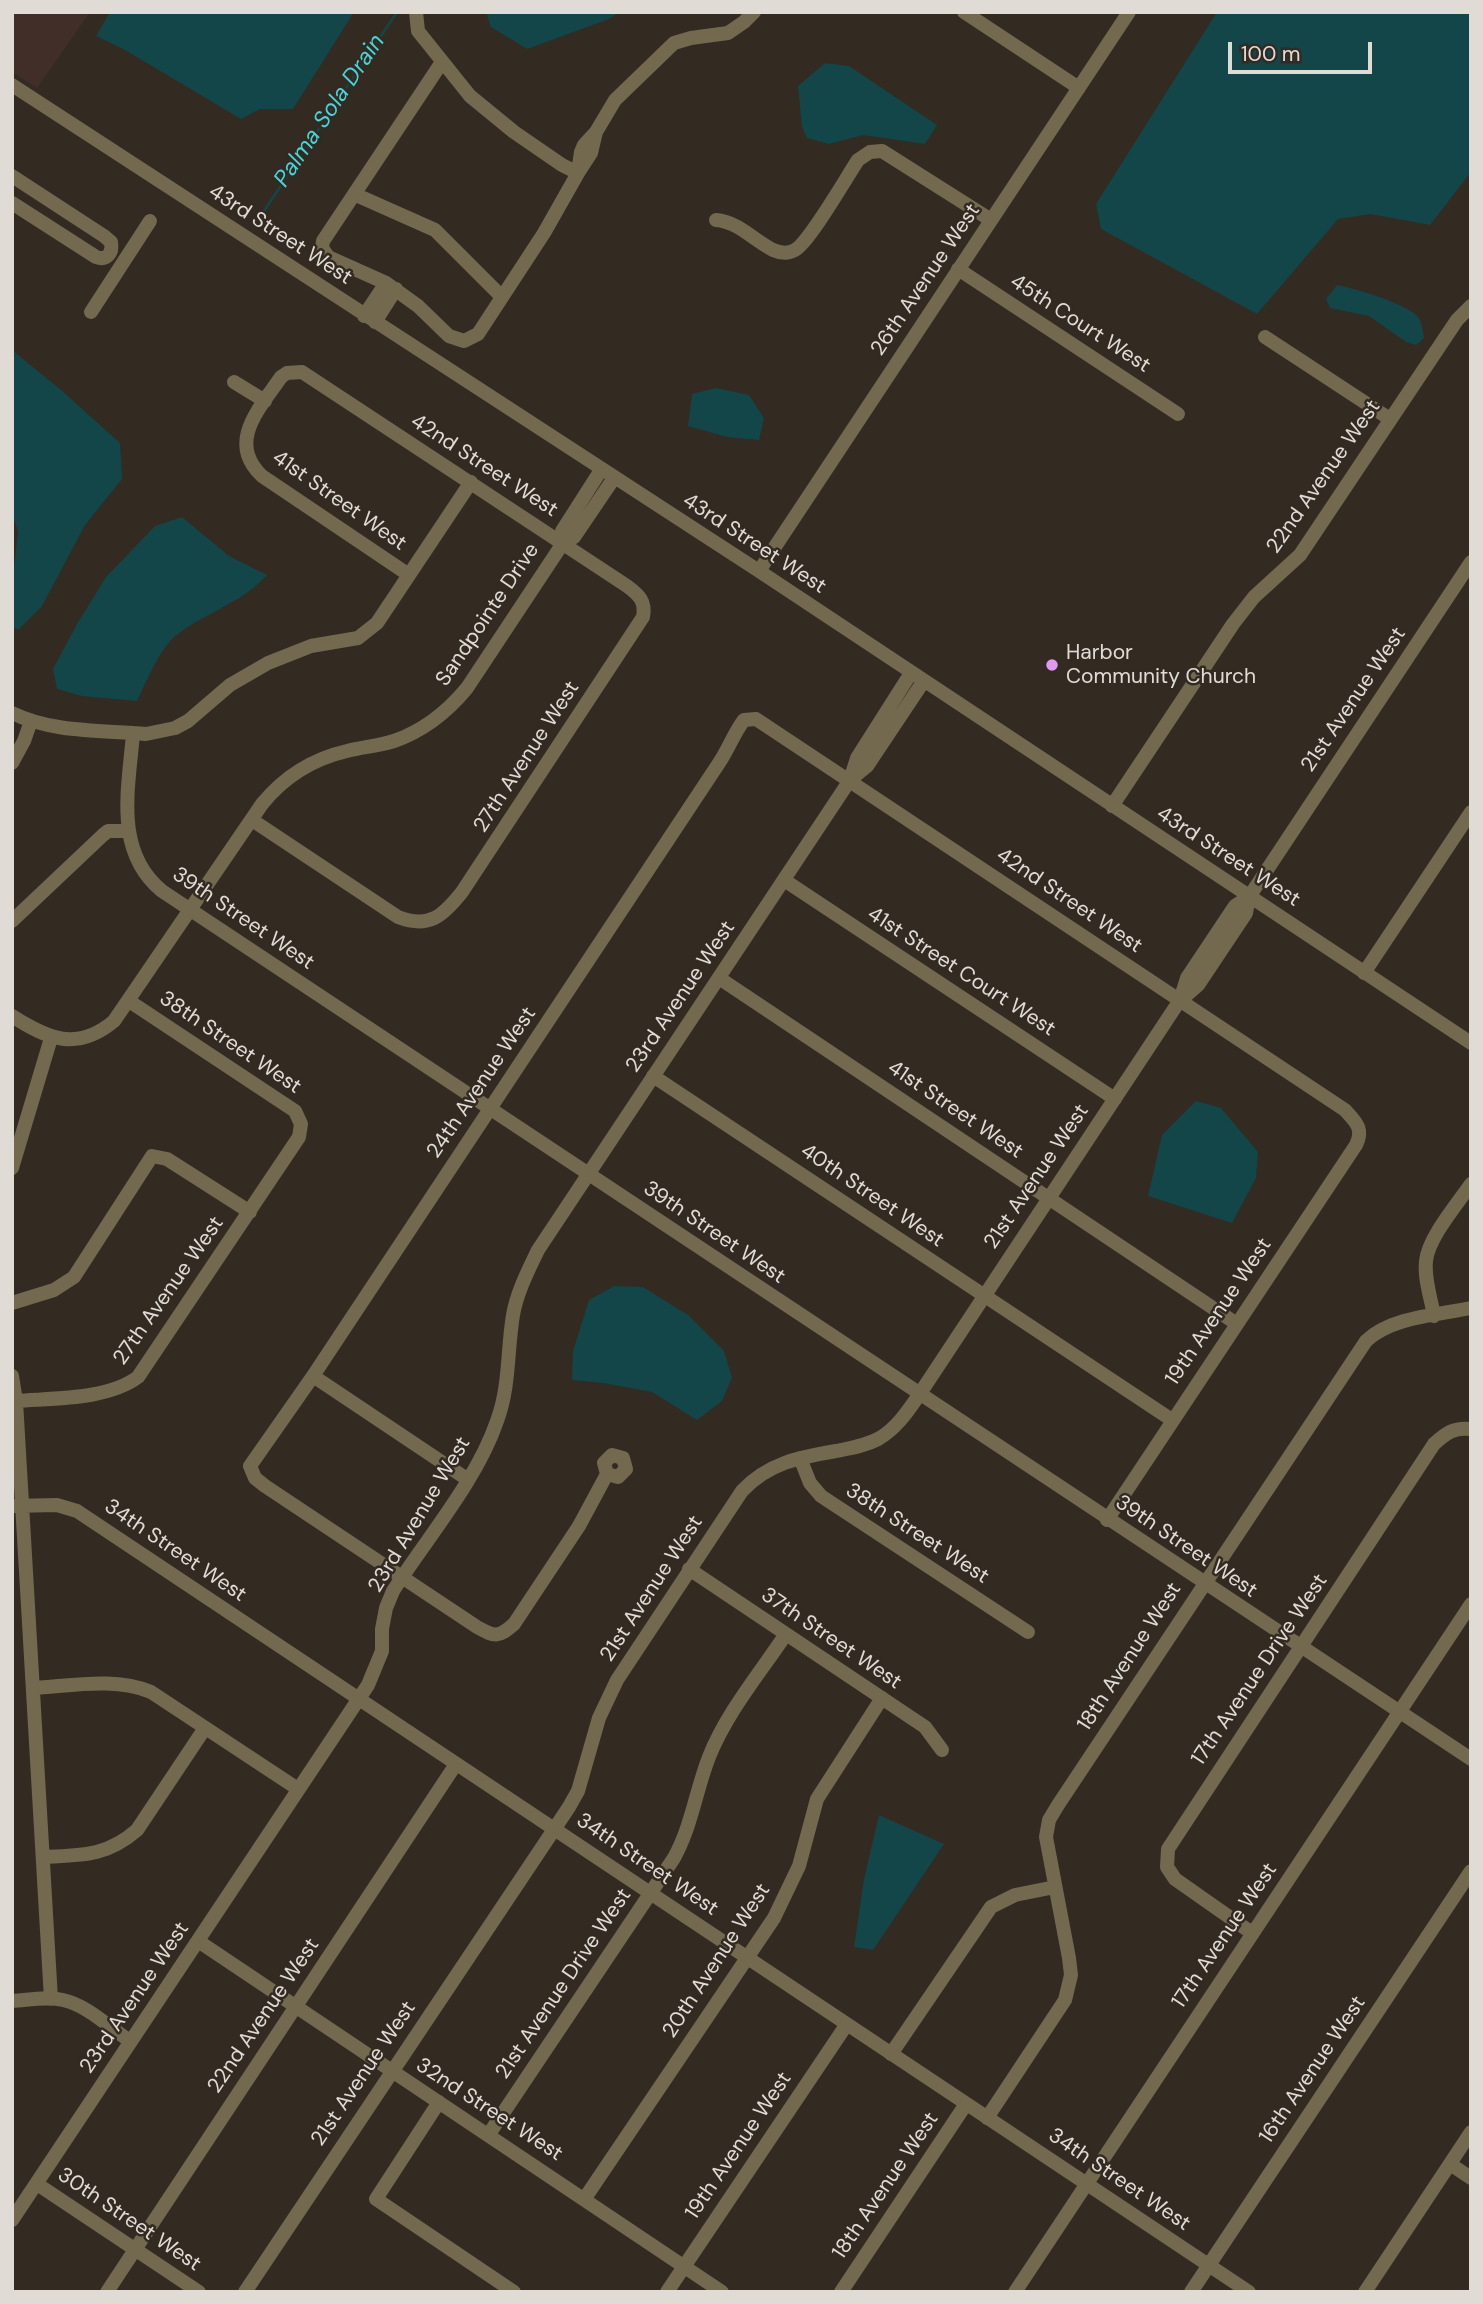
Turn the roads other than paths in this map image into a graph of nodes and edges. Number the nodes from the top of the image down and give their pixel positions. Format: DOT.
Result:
graph roads {
  1 [pos="416,12"];
  2 [pos="754,12"];
  3 [pos="964,12"];
  4 [pos="1129,12"];
  5 [pos="442,62"];
  6 [pos="12,85"];
  7 [pos="1079,88"];
  8 [pos="578,173"];
  9 [pos="12,176"];
  10 [pos="355,194"];
  11 [pos="12,203"];
  12 [pos="716,220"];
  13 [pos="991,220"];
  14 [pos="150,221"];
  15 [pos="110,253"];
  16 [pos="123,262"];
  17 [pos="958,269"];
  18 [pos="391,286"];
  19 [pos="502,297"];
  20 [pos="1471,306"];
  21 [pos="91,312"];
  22 [pos="369,319"];
  23 [pos="1265,337"];
  24 [pos="234,382"];
  25 [pos="265,401"];
  26 [pos="1178,414"];
  27 [pos="1390,419"];
  28 [pos="607,474"];
  29 [pos="471,482"];
  30 [pos="563,543"];
  31 [pos="1471,562"];
  32 [pos="759,571"];
  33 [pos="409,575"];
  34 [pos="644,604"];
  35 [pos="917,678"];
  36 [pos="12,713"];
  37 [pos="749,720"];
  38 [pos="31,721"];
  39 [pos="133,733"];
  40 [pos="12,764"];
  41 [pos="850,780"];
  42 [pos="1112,806"];
  43 [pos="1471,811"];
  44 [pos="252,820"];
  45 [pos="128,831"];
  46 [pos="784,880"];
  47 [pos="1249,897"];
  48 [pos="190,910"];
  49 [pos="12,921"];
  50 [pos="1364,973"];
  51 [pos="719,978"];
  52 [pos="1180,1000"];
  53 [pos="129,1001"];
  54 [pos="12,1016"];
  55 [pos="51,1038"];
  56 [pos="1470,1041"];
  57 [pos="653,1076"];
  58 [pos="1115,1099"];
  59 [pos="489,1109"];
  60 [pos="301,1124"];
  61 [pos="1359,1127"];
  62 [pos="12,1168"];
  63 [pos="588,1175"];
  64 [pos="1471,1184"];
  65 [pos="1049,1197"];
  66 [pos="250,1212"];
  67 [pos="984,1296"];
  68 [pos="12,1303"];
  69 [pos="1471,1308"];
  70 [pos="1434,1316"];
  71 [pos="1237,1324"];
  72 [pos="313,1376"];
  73 [pos="12,1377"];
  74 [pos="919,1395"];
  75 [pos="16,1401"];
  76 [pos="1172,1420"];
  77 [pos="1471,1429"];
  78 [pos="800,1458"];
  79 [pos="607,1474"];
  80 [pos="467,1479"];
  81 [pos="17,1506"];
  82 [pos="1107,1520"];
  83 [pos="689,1569"];
  84 [pos="402,1577"];
  85 [pos="1204,1584"];
  86 [pos="1471,1604"];
  87 [pos="1028,1632"];
  88 [pos="786,1634"];
  89 [pos="1300,1648"];
  90 [pos="33,1688"];
  91 [pos="883,1698"];
  92 [pos="359,1699"];
  93 [pos="1399,1713"];
  94 [pos="205,1728"];
  95 [pos="942,1750"];
  96 [pos="1471,1759"];
  97 [pos="456,1764"];
  98 [pos="298,1789"];
  99 [pos="554,1829"];
  100 [pos="43,1857"];
  101 [pos="1471,1871"];
  102 [pos="1055,1887"];
  103 [pos="651,1892"];
  104 [pos="1252,1933"];
  105 [pos="198,1941"];
  106 [pos="747,1957"];
  107 [pos="51,1998"];
  108 [pos="12,2001"];
  109 [pos="296,2006"];
  110 [pos="847,2024"];
  111 [pos="130,2041"];
  112 [pos="891,2054"];
  113 [pos="391,2071"];
  114 [pos="439,2102"];
  115 [pos="966,2104"];
  116 [pos="987,2118"];
  117 [pos="1471,2132"];
  118 [pos="489,2134"];
  119 [pos="1450,2164"];
  120 [pos="1471,2178"];
  121 [pos="37,2183"];
  122 [pos="1086,2184"];
  123 [pos="585,2198"];
  124 [pos="12,2220"];
  125 [pos="135,2250"];
  126 [pos="1209,2265"];
  127 [pos="684,2266"];
  128 [pos="107,2292"];
  129 [pos="199,2292"];
  130 [pos="245,2292"];
  131 [pos="514,2292"];
  132 [pos="667,2292"];
  133 [pos="722,2292"];
  134 [pos="841,2292"];
  135 [pos="1015,2292"];
  136 [pos="1191,2292"];
  137 [pos="1249,2292"];
  138 [pos="1365,2292"];
  1 -- 5 [label="street"];
  2 -- 8 [label="street"];
  3 -- 7 [label="street"];
  4 -- 7 [label="street, 26th Avenue West"];
  5 -- 8 [label="street"];
  5 -- 10 [label="street"];
  6 -- 22 [label="street, 43rd Street West"];
  7 -- 13 [label="street, 26th Avenue West"];
  8 -- 19 [label="street"];
  9 -- 15 [label="street"];
  10 -- 18 [label="street"];
  10 -- 19 [label="street"];
  11 -- 15 [label="street"];
  12 -- 13 [label="street"];
  13 -- 17 [label="street, 26th Avenue West"];
  14 -- 16 [label="street"];
  15 -- 16 [label="street"];
  16 -- 21 [label="street"];
  17 -- 26 [label="street, 45th Court West"];
  17 -- 32 [label="street, 26th Avenue West"];
  18 -- 19 [label="street"];
  18 -- 22 [label="street"];
  20 -- 27 [label="street, 22nd Avenue West"];
  22 -- 28 [label="street, 43rd Street West"];
  23 -- 27 [label="street"];
  24 -- 25 [label="street"];
  25 -- 29 [label="street, 42nd Street West"];
  25 -- 33 [label="street, 41st Street West"];
  27 -- 42 [label="street, 22nd Avenue West"];
  28 -- 30 [label="street, Sandpointe Drive"];
  28 -- 32 [label="street, 43rd Street West"];
  29 -- 30 [label="street, 42nd Street West"];
  29 -- 33 [label="street"];
  30 -- 34 [label="street, 42nd Street West"];
  30 -- 44 [label="street, Sandpointe Drive"];
  31 -- 47 [label="street, 21st Avenue West"];
  32 -- 35 [label="street, 43rd Street West"];
  33 -- 39 [label="street"];
  34 -- 44 [label="street, 27th Avenue West"];
  35 -- 41 [label="street, 23rd Avenue West"];
  35 -- 42 [label="street, 43rd Street West"];
  36 -- 38 [label="street"];
  37 -- 41 [label="street, 42nd Street West"];
  37 -- 59 [label="street, 24th Avenue West"];
  38 -- 39 [label="street"];
  38 -- 40 [label="street"];
  39 -- 45 [label="street, 39th Street West"];
  41 -- 46 [label="street, 23rd Avenue West"];
  41 -- 52 [label="street, 42nd Street West"];
  42 -- 47 [label="street, 43rd Street West"];
  43 -- 50 [label="street"];
  44 -- 48 [label="street, Sandpointe Drive"];
  45 -- 48 [label="street, 39th Street West"];
  45 -- 49 [label="street"];
  46 -- 51 [label="street, 23rd Avenue West"];
  46 -- 58 [label="street, 41st Street Court West"];
  47 -- 50 [label="street, 43rd Street West"];
  47 -- 52 [label="street, 21st Avenue West"];
  48 -- 53 [label="street, Sandpointe Drive"];
  48 -- 59 [label="street, 39th Street West"];
  50 -- 56 [label="street, 43rd Street West"];
  51 -- 57 [label="street, 23rd Avenue West"];
  51 -- 65 [label="street, 41st Street West"];
  52 -- 58 [label="street, 21st Avenue West"];
  52 -- 61 [label="street, 42nd Street West"];
  53 -- 55 [label="street, Sandpointe Drive"];
  53 -- 60 [label="street, 38th Street West"];
  54 -- 55 [label="street"];
  55 -- 62 [label="street"];
  57 -- 63 [label="street, 23rd Avenue West"];
  57 -- 67 [label="street, 40th Street West"];
  58 -- 65 [label="street, 21st Avenue West"];
  59 -- 63 [label="street, 39th Street West"];
  59 -- 72 [label="street, 24th Avenue West"];
  60 -- 66 [label="street, 27th Avenue West"];
  61 -- 71 [label="street, 19th Avenue West"];
  63 -- 74 [label="street, 39th Street West"];
  63 -- 80 [label="street, 23rd Avenue West"];
  64 -- 70 [label="street"];
  65 -- 67 [label="street, 21st Avenue West"];
  65 -- 71 [label="street, 41st Street West"];
  66 -- 68 [label="street"];
  66 -- 75 [label="street, 27th Avenue West"];
  67 -- 74 [label="street, 21st Avenue West"];
  67 -- 76 [label="street, 40th Street West"];
  69 -- 70 [label="street, 18th Avenue West"];
  70 -- 85 [label="street, 18th Avenue West"];
  71 -- 76 [label="street, 19th Avenue West"];
  72 -- 80 [label="street"];
  72 -- 84 [label="street, 24th Avenue West"];
  73 -- 75 [label="street"];
  74 -- 78 [label="street, 21st Avenue West"];
  74 -- 82 [label="street, 39th Street West"];
  75 -- 81 [label="street"];
  76 -- 82 [label="street, 19th Avenue West"];
  77 -- 89 [label="street, 17th Avenue Drive West"];
  78 -- 83 [label="street, 21st Avenue West"];
  78 -- 87 [label="street, 38th Street West"];
  79 -- 84 [label="street"];
  80 -- 84 [label="street, 23rd Avenue West"];
  81 -- 90 [label="street"];
  81 -- 92 [label="street, 34th Street West"];
  82 -- 85 [label="street, 39th Street West"];
  83 -- 88 [label="street, 37th Street West"];
  83 -- 99 [label="street, 21st Avenue West"];
  84 -- 92 [label="street, 23rd Avenue West"];
  85 -- 89 [label="street, 39th Street West"];
  85 -- 102 [label="street, 18th Avenue West"];
  86 -- 93 [label="street, 17th Avenue West"];
  88 -- 91 [label="street, 37th Street West"];
  88 -- 103 [label="street, 21st Avenue Drive West"];
  89 -- 93 [label="street, 39th Street West"];
  89 -- 104 [label="street, 17th Avenue Drive West"];
  90 -- 94 [label="street"];
  90 -- 100 [label="street"];
  91 -- 95 [label="street, 37th Street West"];
  91 -- 106 [label="street, 20th Avenue West"];
  92 -- 97 [label="street, 34th Street West"];
  92 -- 98 [label="street, 23rd Avenue West"];
  93 -- 96 [label="street, 39th Street West"];
  93 -- 104 [label="street, 17th Avenue West"];
  94 -- 98 [label="street"];
  94 -- 100 [label="street"];
  97 -- 99 [label="street, 34th Street West"];
  97 -- 109 [label="street, 22nd Avenue West"];
  98 -- 105 [label="street, 23rd Avenue West"];
  99 -- 103 [label="street, 34th Street West"];
  99 -- 113 [label="street, 21st Avenue West"];
  100 -- 107 [label="street"];
  101 -- 126 [label="street, 16th Avenue West"];
  102 -- 112 [label="street"];
  102 -- 116 [label="street, 18th Avenue West"];
  103 -- 106 [label="street, 34th Street West"];
  103 -- 118 [label="street, 21st Avenue Drive West"];
  104 -- 122 [label="street, 17th Avenue West"];
  105 -- 109 [label="street, 32nd Street West"];
  105 -- 111 [label="street, 23rd Avenue West"];
  106 -- 110 [label="street, 34th Street West"];
  106 -- 123 [label="street, 20th Avenue West"];
  107 -- 108 [label="street"];
  107 -- 111 [label="street"];
  109 -- 113 [label="street, 32nd Street West"];
  109 -- 125 [label="street, 22nd Avenue West"];
  110 -- 112 [label="street, 34th Street West"];
  110 -- 127 [label="street, 19th Avenue West"];
  111 -- 121 [label="street, 23rd Avenue West"];
  112 -- 115 [label="street, 34th Street West"];
  113 -- 114 [label="street, 32nd Street West"];
  113 -- 130 [label="street, 21st Avenue West"];
  114 -- 118 [label="street, 32nd Street West"];
  114 -- 131 [label="street"];
  115 -- 116 [label="street, 34th Street West"];
  115 -- 134 [label="street, 18th Avenue West"];
  116 -- 122 [label="street, 34th Street West"];
  117 -- 119 [label="street"];
  118 -- 123 [label="street, 32nd Street West"];
  119 -- 120 [label="street"];
  119 -- 138 [label="street"];
  121 -- 124 [label="street, 23rd Avenue West"];
  121 -- 125 [label="street, 30th Street West"];
  122 -- 126 [label="street, 34th Street West"];
  122 -- 135 [label="street, 17th Avenue West"];
  123 -- 127 [label="street, 32nd Street West"];
  125 -- 128 [label="street, 22nd Avenue West"];
  125 -- 129 [label="street, 30th Street West"];
  126 -- 136 [label="street, 16th Avenue West"];
  126 -- 137 [label="street, 34th Street West"];
  127 -- 132 [label="street, 19th Avenue West"];
  127 -- 133 [label="street, 32nd Street West"];
}
